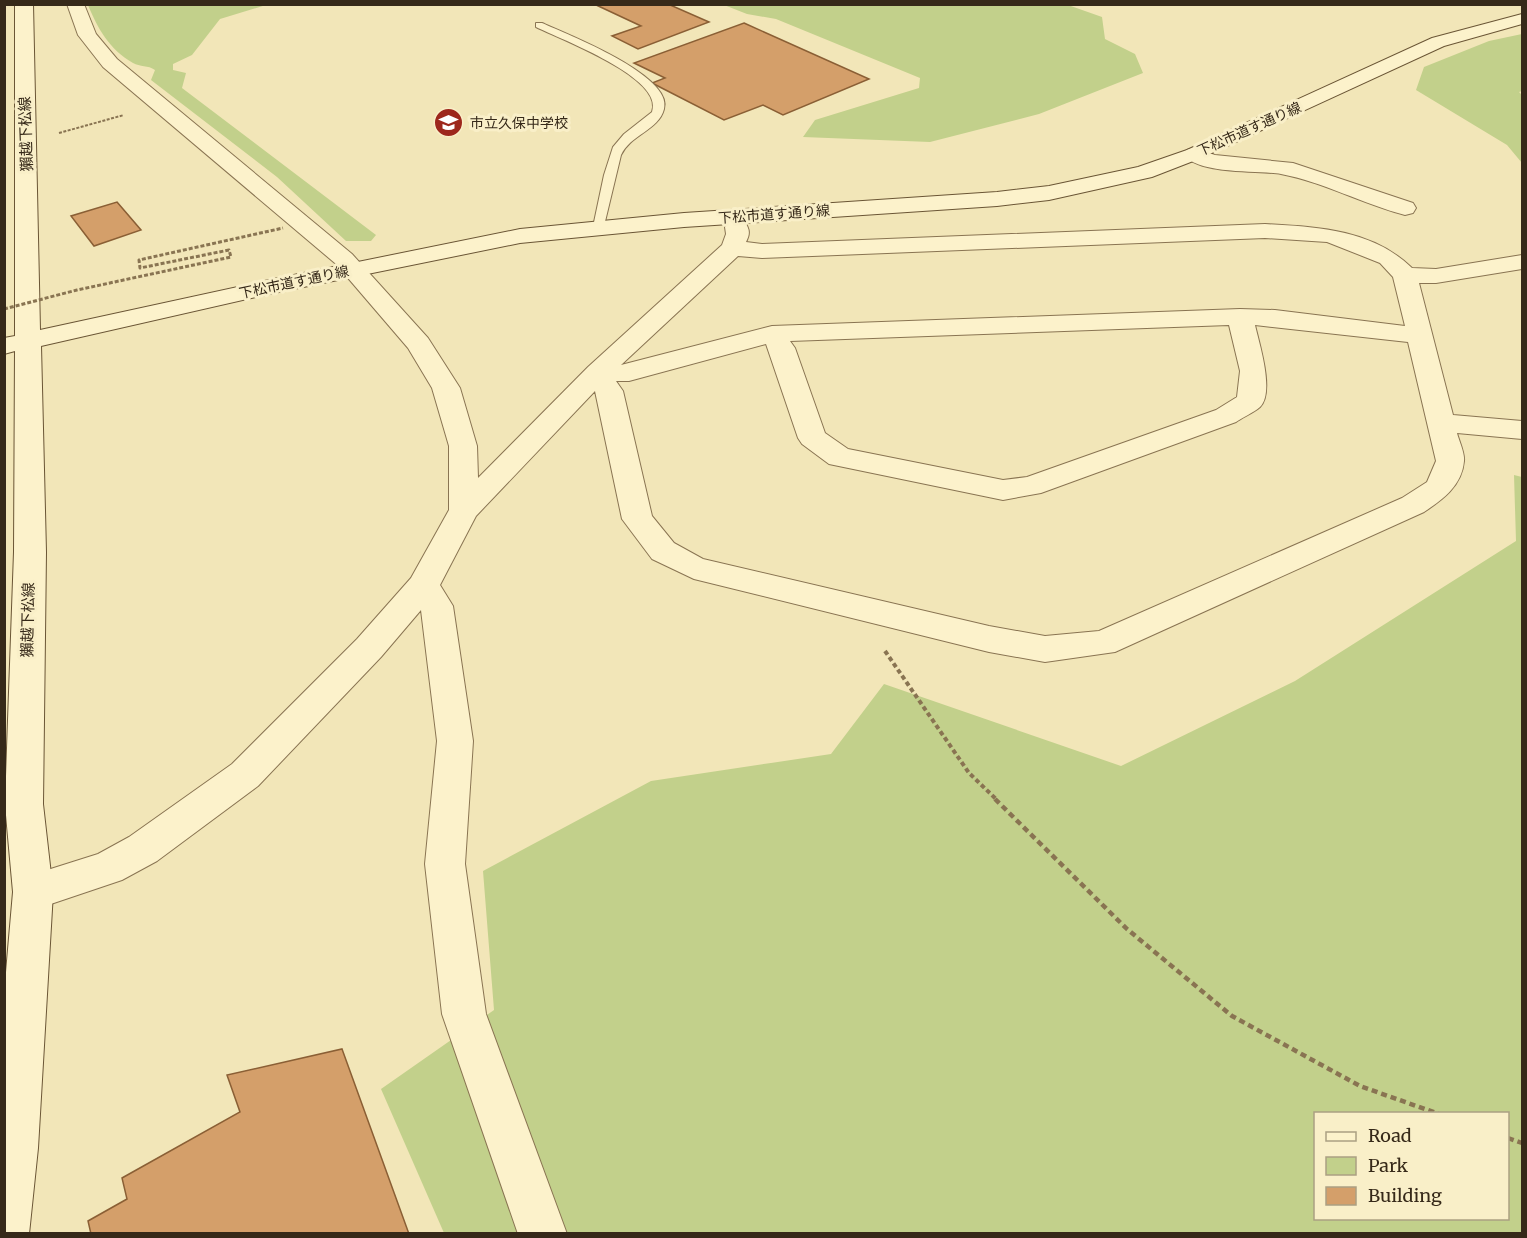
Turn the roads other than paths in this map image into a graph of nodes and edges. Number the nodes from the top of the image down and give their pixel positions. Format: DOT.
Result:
graph roads {
  1 [pos="24,4"];
  2 [pos="75,4"];
  3 [pos="1522,19"];
  4 [pos="539,25"];
  5 [pos="1194,154"];
  6 [pos="1405,208"];
  7 [pos="736,217"];
  8 [pos="599,227"];
  9 [pos="732,248"];
  10 [pos="1522,262"];
  11 [pos="353,270"];
  12 [pos="1405,275"];
  13 [pos="1240,317"];
  14 [pos="772,334"];
  15 [pos="1421,336"];
  16 [pos="15,344"];
  17 [pos="597,373"];
  18 [pos="1442,423"];
  19 [pos="1522,430"];
  20 [pos="464,510"];
  21 [pos="423,586"];
  22 [pos="33,892"];
  23 [pos="5,1233"];
  24 [pos="543,1233"];
  1 -- 16 [label="street, 獺越下松線"];
  2 -- 11 [label="street"];
  3 -- 5 [label="street, 下松市道す通り線"];
  4 -- 8 [label="lane"];
  5 -- 6 [label="street"];
  5 -- 7 [label="street, 下松市道す通り線"];
  7 -- 8 [label="street, 下松市道す通り線"];
  7 -- 9 [label="street"];
  8 -- 11 [label="street, 下松市道す通り線"];
  9 -- 12 [label="street"];
  9 -- 17 [label="street"];
  10 -- 12 [label="street"];
  11 -- 16 [label="street, 下松市道す通り線"];
  11 -- 20 [label="street"];
  12 -- 15 [label="street"];
  13 -- 14 [label="street"];
  13 -- 14 [label="street"];
  13 -- 15 [label="street"];
  14 -- 17 [label="street"];
  15 -- 18 [label="street"];
  16 -- 22 [label="street, 獺越下松線"];
  17 -- 18 [label="street"];
  17 -- 20 [label="street"];
  18 -- 19 [label="street"];
  20 -- 21 [label="street"];
  21 -- 22 [label="street"];
  21 -- 24 [label="street"];
  22 -- 23 [label="street, 獺越下松線"];
}
